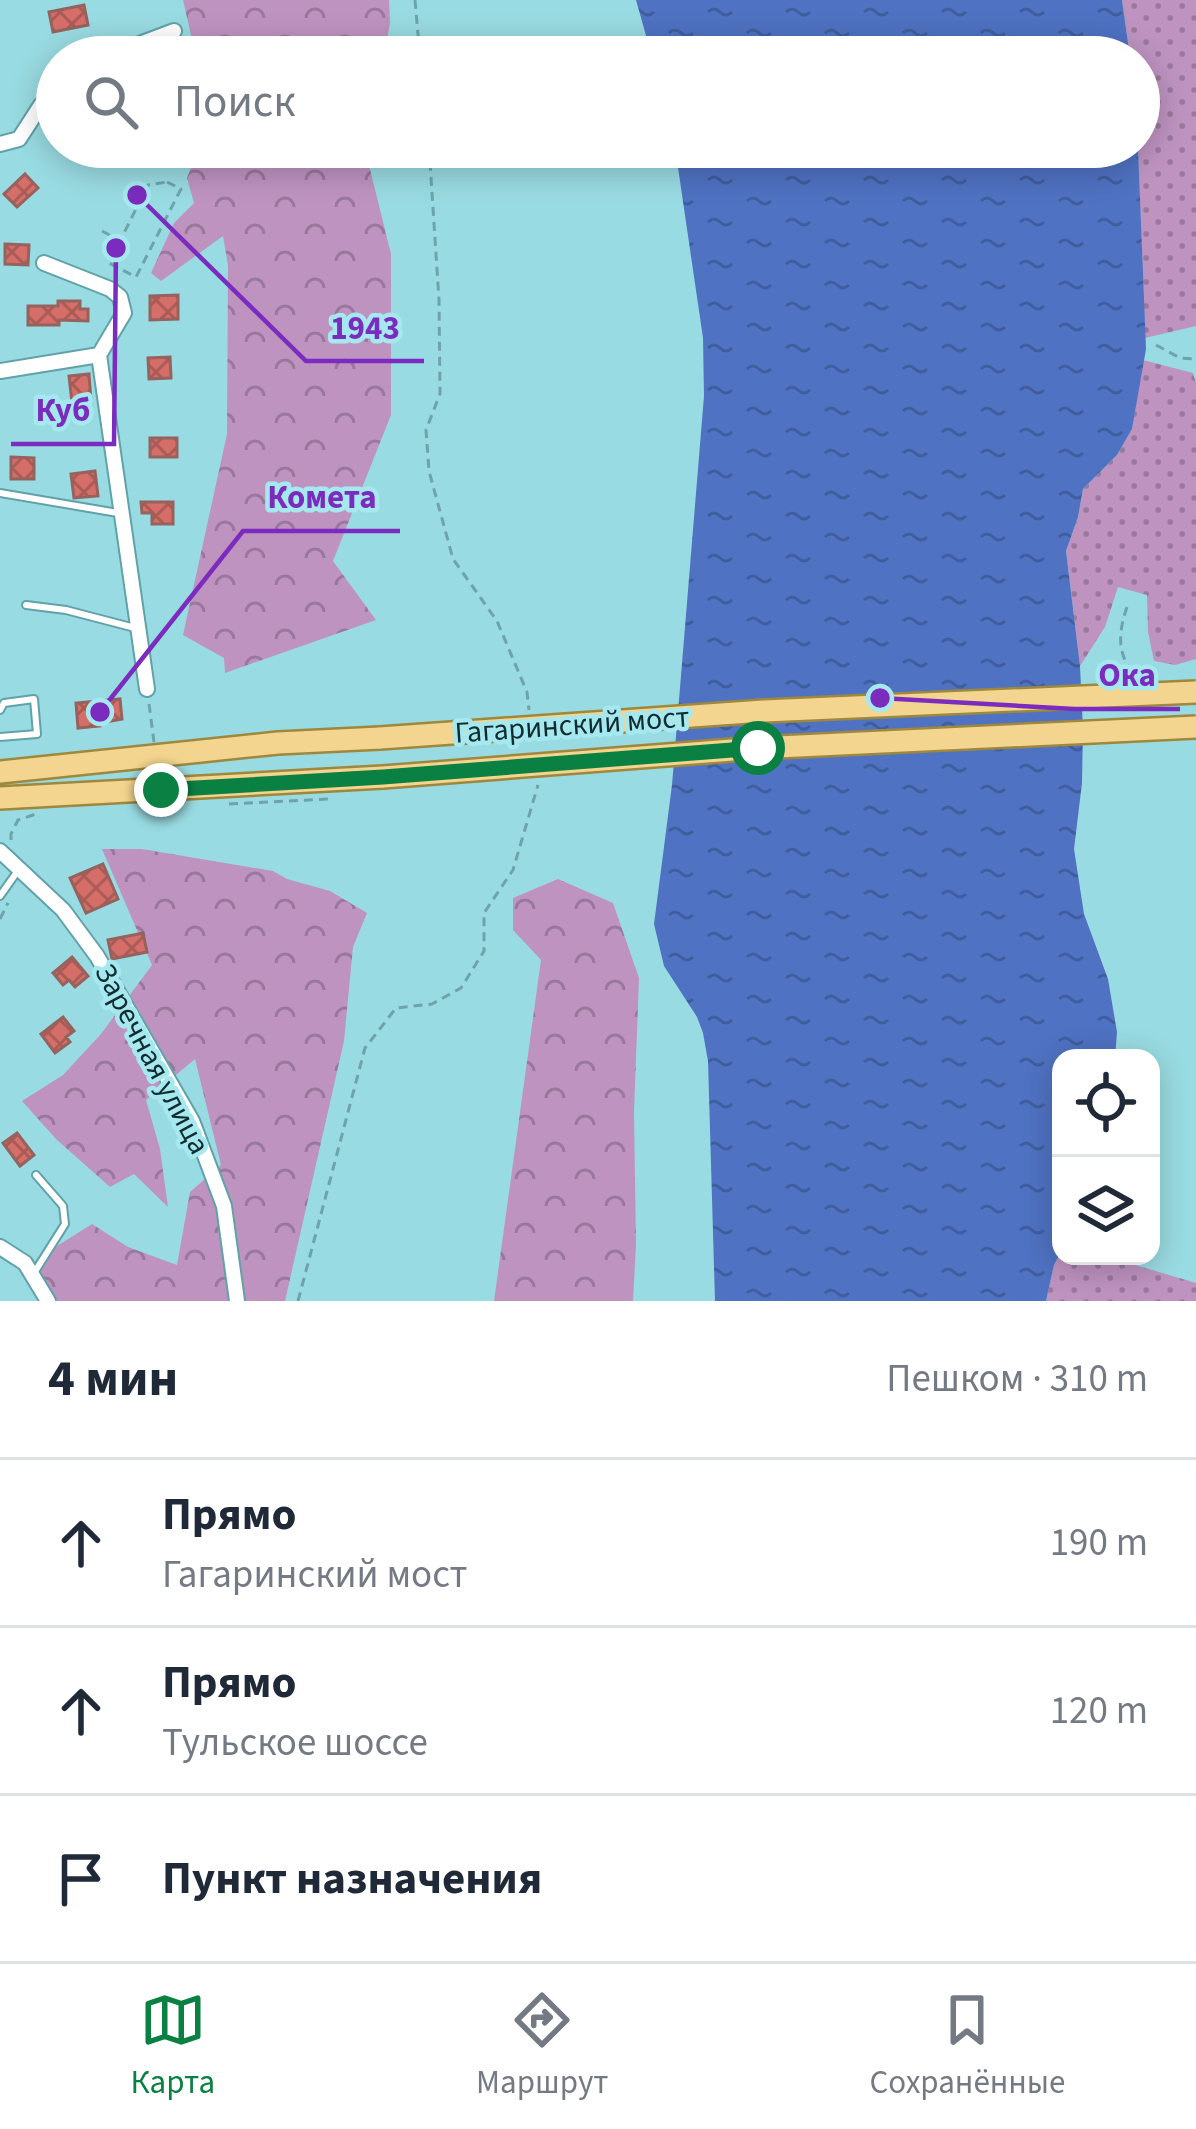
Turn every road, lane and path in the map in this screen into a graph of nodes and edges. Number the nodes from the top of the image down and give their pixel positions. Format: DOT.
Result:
graph roads {
  1 [pos="416,0"];
  2 [pos="174,31"];
  3 [pos="161,36"];
  4 [pos="419,36"];
  5 [pos="36,113"];
  6 [pos="0,144"];
  7 [pos="101,231"];
  8 [pos="120,240"];
  9 [pos="44,263"];
  10 [pos="1156,345"];
  11 [pos="99,355"];
  12 [pos="1196,359"];
  13 [pos="0,370"];
  14 [pos="0,493"];
  15 [pos="121,513"];
  16 [pos="26,605"];
  17 [pos="1127,607"];
  18 [pos="138,629"];
  19 [pos="1143,683"];
  20 [pos="147,688"];
  21 [pos="1196,692"];
  22 [pos="0,709"];
  23 [pos="1196,728"];
  24 [pos="0,737"];
  25 [pos="154,743"];
  26 [pos="0,772"];
  27 [pos="0,798"];
  28 [pos="329,799"];
  29 [pos="217,804"];
  30 [pos="38,814"];
  31 [pos="6,849"];
  32 [pos="19,869"];
  33 [pos="0,896"];
  34 [pos="9,901"];
  35 [pos="0,920"];
  36 [pos="36,1175"];
  37 [pos="0,1247"];
  38 [pos="33,1275"];
  39 [pos="48,1301"];
  40 [pos="237,1301"];
  1 -- 4 [label="path"];
  2 -- 3 [label="street"];
  5 -- 6 [label="street"];
  7 -- 8 [label="path"];
  8 -- 8 [label="path"];
  9 -- 11 [label="street"];
  10 -- 12 [label="path"];
  11 -- 13 [label="street"];
  11 -- 15 [label="street"];
  14 -- 15 [label="lane"];
  15 -- 18 [label="street"];
  16 -- 18 [label="lane"];
  17 -- 19 [label="path"];
  18 -- 20 [label="street"];
  20 -- 25 [label="path"];
  21 -- 26 [label="main road, Гагаринский мост, bridge"];
  22 -- 24 [label="lane"];
  23 -- 27 [label="main road, Гагаринский мост, bridge"];
  28 -- 29 [label="path"];
  30 -- 31 [label="path"];
  31 -- 32 [label="street, Заречная улица"];
  32 -- 33 [label="lane"];
  32 -- 40 [label="street, Заречная улица"];
  34 -- 35 [label="path"];
  36 -- 38 [label="lane"];
  37 -- 38 [label="street"];
  38 -- 39 [label="street"];
}
